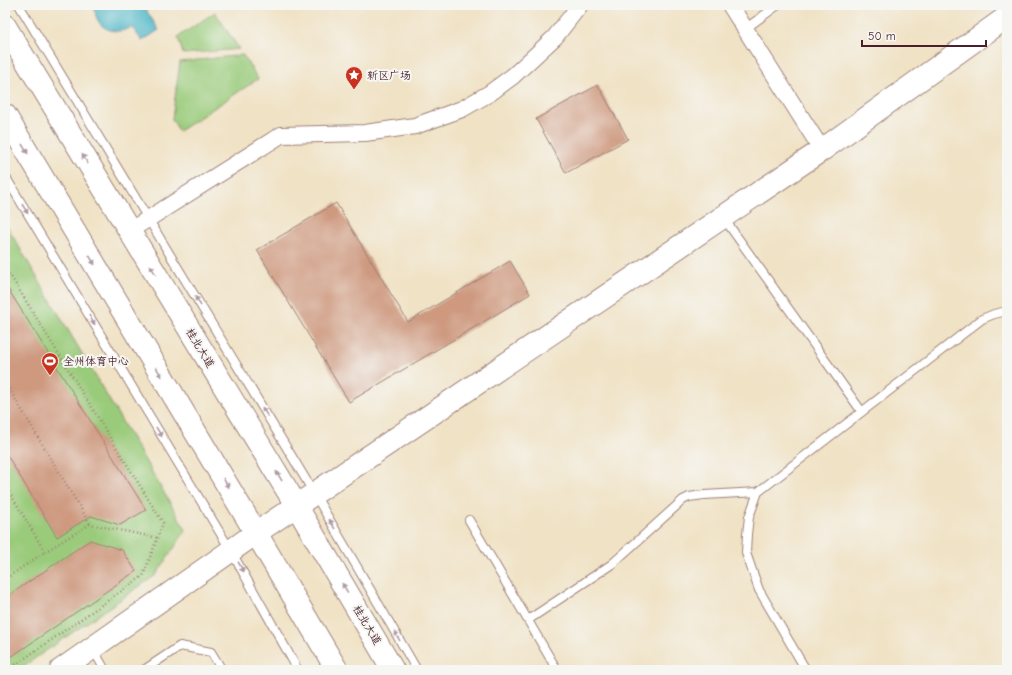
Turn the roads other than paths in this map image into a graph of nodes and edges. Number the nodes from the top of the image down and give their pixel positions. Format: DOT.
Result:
graph roads {
  1 [pos="19,5"];
  2 [pos="580,5"];
  3 [pos="730,5"];
  4 [pos="778,5"];
  5 [pos="1007,17"];
  6 [pos="5,26"];
  7 [pos="745,29"];
  8 [pos="5,116"];
  9 [pos="822,150"];
  10 [pos="5,176"];
  11 [pos="723,217"];
  12 [pos="148,219"];
  13 [pos="129,231"];
  14 [pos="1007,311"];
  15 [pos="862,412"];
  16 [pos="758,492"];
  17 [pos="314,493"];
  18 [pos="296,506"];
  19 [pos="469,520"];
  20 [pos="256,533"];
  21 [pos="231,551"];
  22 [pos="528,620"];
  23 [pos="92,648"];
  24 [pos="61,670"];
  25 [pos="105,670"];
  26 [pos="144,670"];
  27 [pos="222,670"];
  28 [pos="298,670"];
  29 [pos="337,670"];
  30 [pos="393,670"];
  31 [pos="417,670"];
  32 [pos="557,670"];
  33 [pos="806,670"];
  1 -- 12 [label="lane"];
  2 -- 12 [label="street"];
  3 -- 7 [label="street"];
  4 -- 7 [label="lane"];
  5 -- 9 [label="main road"];
  13 -- 6 [label="main road, 桂北大道, one-way"];
  7 -- 9 [label="street"];
  8 -- 20 [label="main road, one-way"];
  9 -- 11 [label="main road"];
  10 -- 21 [label="lane, one-way"];
  11 -- 15 [label="lane"];
  11 -- 17 [label="main road"];
  12 -- 13 [label="street"];
  17 -- 12 [label="lane, one-way"];
  18 -- 13 [label="main road, 桂北大道, one-way"];
  14 -- 15 [label="lane"];
  15 -- 16 [label="lane"];
  16 -- 22 [label="lane"];
  16 -- 33 [label="lane"];
  17 -- 18 [label="main road"];
  31 -- 17 [label="lane, one-way"];
  18 -- 20 [label="main road"];
  30 -- 18 [label="main road, 桂北大道, one-way"];
  19 -- 22 [label="lane"];
  20 -- 21 [label="main road"];
  20 -- 29 [label="main road"];
  21 -- 23 [label="main road"];
  21 -- 28 [label="lane, one-way"];
  22 -- 32 [label="lane"];
  23 -- 24 [label="main road"];
  23 -- 25 [label="lane"];
  26 -- 27 [label="lane"];
}
